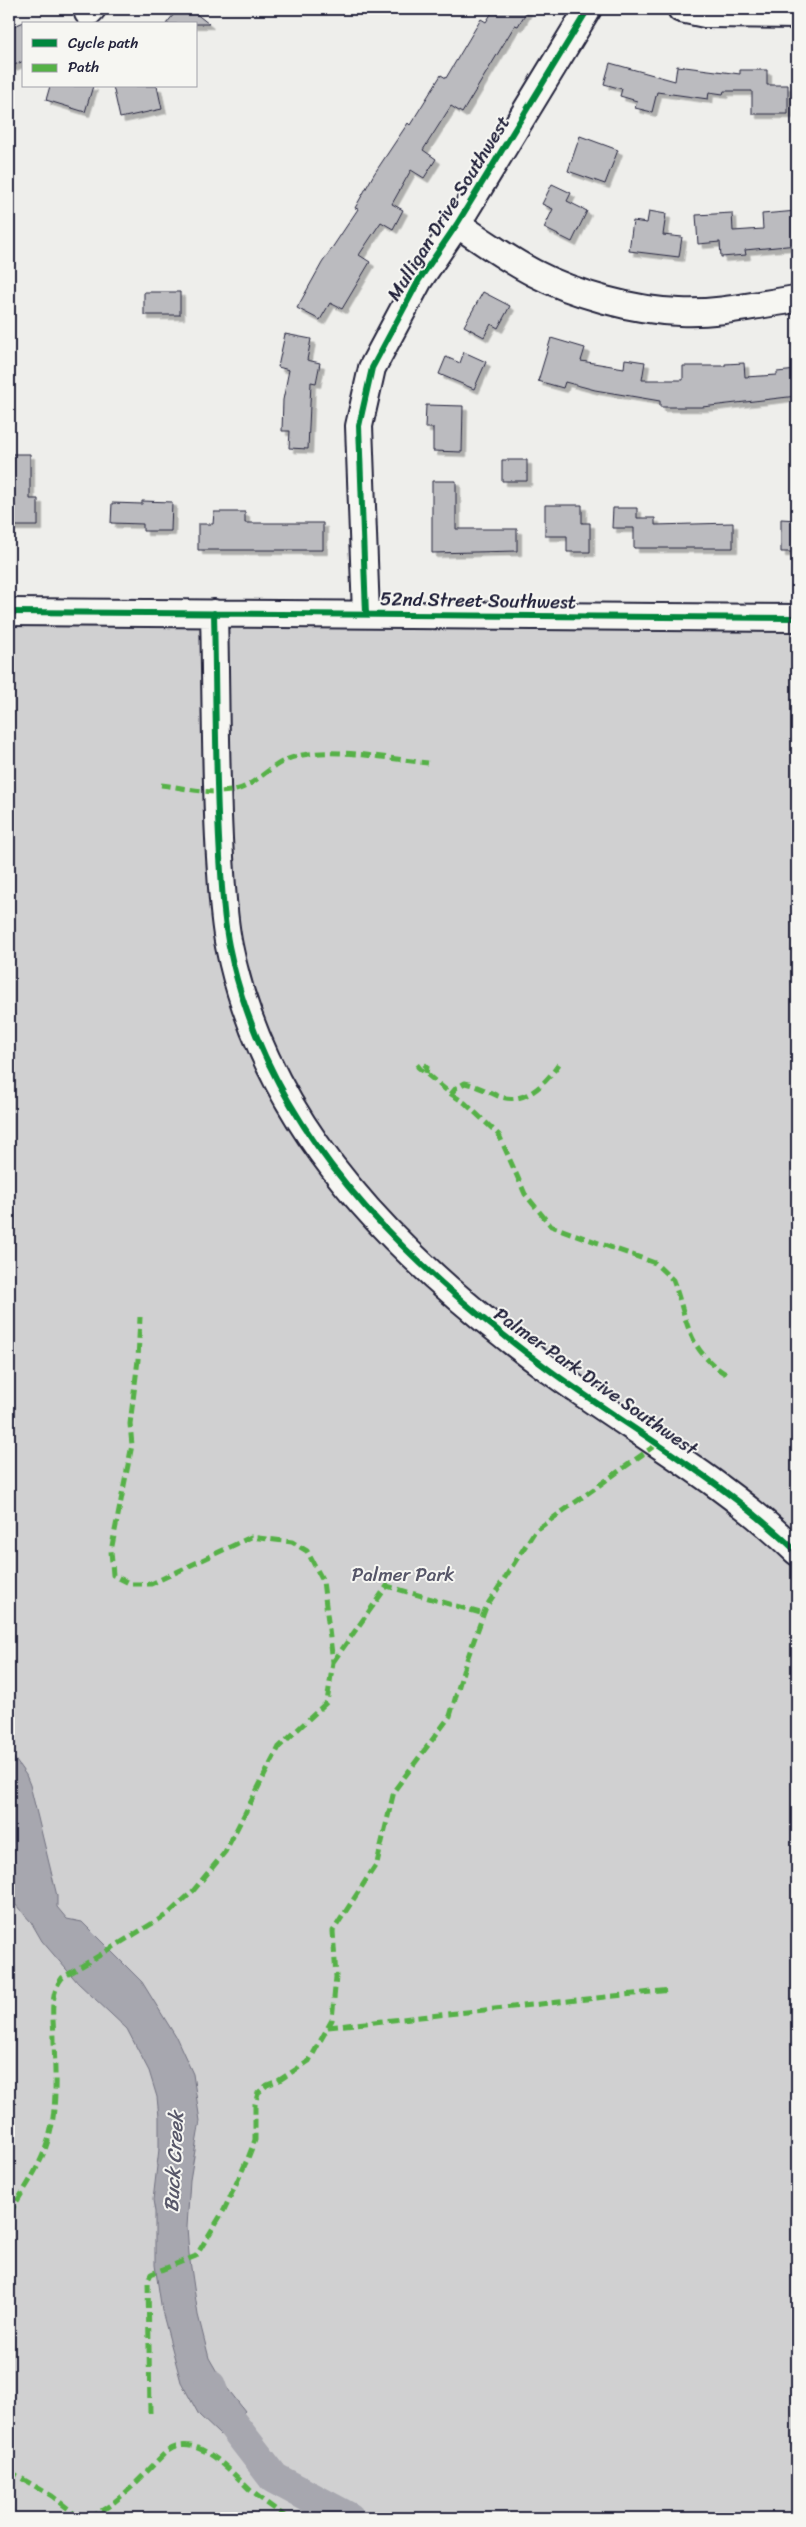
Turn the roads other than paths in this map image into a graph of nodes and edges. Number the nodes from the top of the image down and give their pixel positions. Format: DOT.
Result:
graph roads {
  1 [pos="588,9"];
  2 [pos="680,9"];
  3 [pos="797,15"];
  4 [pos="458,224"];
  5 [pos="797,299"];
  6 [pos="9,612"];
  7 [pos="214,613"];
  8 [pos="366,614"];
  9 [pos="797,618"];
  10 [pos="797,1552"];
  1 -- 4 [label="street, Mulligan Drive Southwest"];
  2 -- 3 [label="street"];
  4 -- 5 [label="street"];
  4 -- 8 [label="street, Mulligan Drive Southwest"];
  6 -- 7 [label="street, 52nd Street Southwest"];
  7 -- 8 [label="street, 52nd Street Southwest"];
  7 -- 10 [label="street, Palmer Park Drive Southwest"];
  8 -- 9 [label="street, 52nd Street Southwest"];
}
